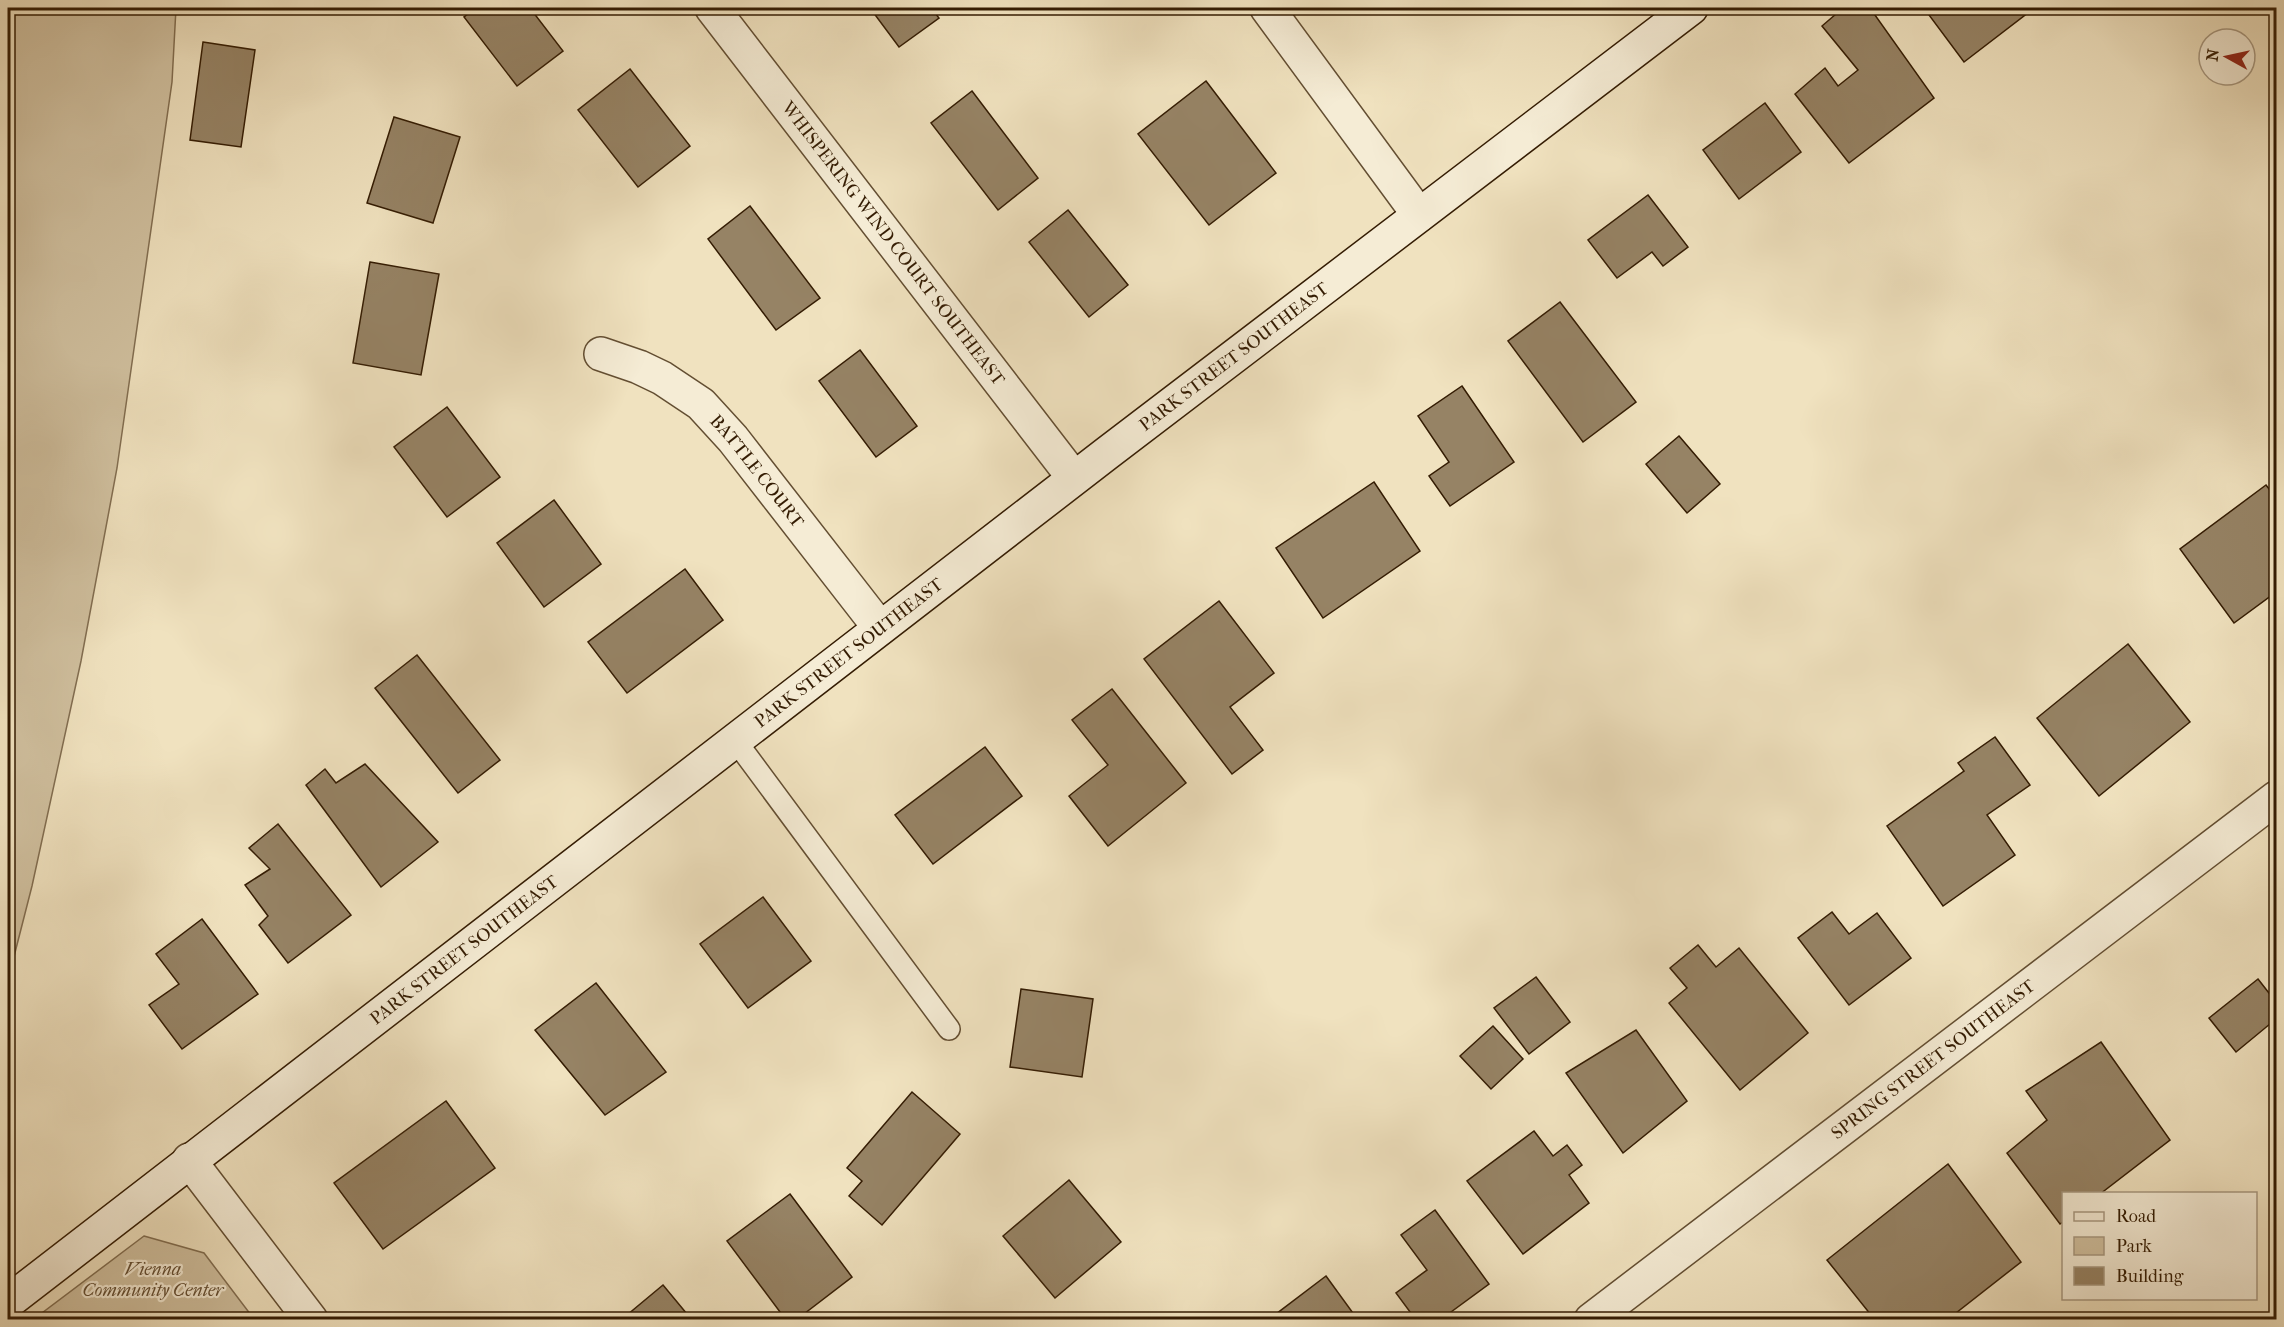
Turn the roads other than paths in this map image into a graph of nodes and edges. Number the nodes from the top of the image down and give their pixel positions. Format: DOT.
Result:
graph roads {
  1 [pos="712,8"];
  2 [pos="1267,8"];
  3 [pos="1691,8"];
  4 [pos="1419,215"];
  5 [pos="601,354"];
  6 [pos="1074,478"];
  7 [pos="880,628"];
  8 [pos="735,740"];
  9 [pos="2277,798"];
  10 [pos="949,1029"];
  11 [pos="189,1160"];
  12 [pos="8,1302"];
  13 [pos="311,1320"];
  14 [pos="1591,1320"];
  1 -- 6 [label="street, WHISPERING WIND COURT SOUTHEAST"];
  2 -- 4 [label="street"];
  3 -- 4 [label="street, PARK STREET SOUTHEAST"];
  4 -- 6 [label="street, PARK STREET SOUTHEAST"];
  5 -- 7 [label="street, BATTLE COURT"];
  6 -- 7 [label="street, PARK STREET SOUTHEAST"];
  7 -- 8 [label="street, PARK STREET SOUTHEAST"];
  8 -- 10 [label="lane"];
  8 -- 11 [label="street, PARK STREET SOUTHEAST"];
  9 -- 14 [label="street, SPRING STREET SOUTHEAST"];
  11 -- 12 [label="street, PARK STREET SOUTHEAST"];
  11 -- 13 [label="street"];
}
